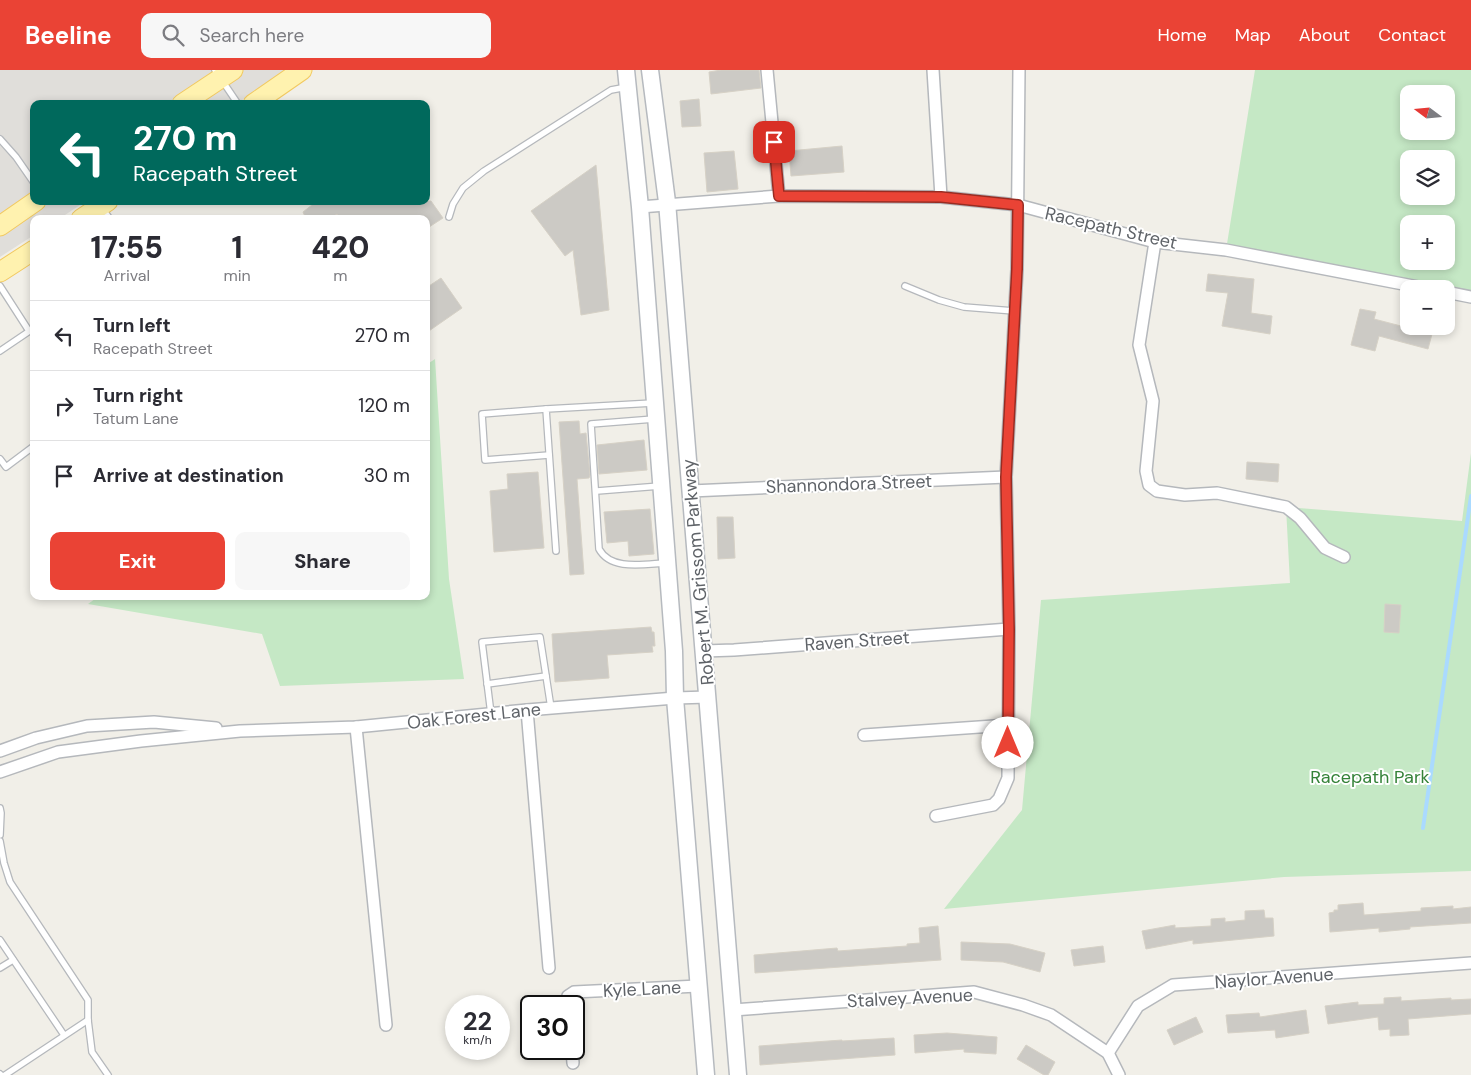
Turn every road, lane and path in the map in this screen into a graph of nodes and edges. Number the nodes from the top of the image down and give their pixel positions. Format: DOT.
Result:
graph roads {
  1 [pos="302,70"];
  2 [pos="626,70"];
  3 [pos="650,70"];
  4 [pos="767,70"];
  5 [pos="933,70"];
  6 [pos="1019,70"];
  7 [pos="223,73"];
  8 [pos="628,87"];
  9 [pos="187,100"];
  10 [pos="236,100"];
  11 [pos="259,100"];
  12 [pos="0,138"];
  13 [pos="30,177"];
  14 [pos="779,196"];
  15 [pos="941,197"];
  16 [pos="30,205"];
  17 [pos="667,205"];
  18 [pos="1018,205"];
  19 [pos="640,207"];
  20 [pos="106,209"];
  21 [pos="91,215"];
  22 [pos="449,217"];
  23 [pos="0,226"];
  24 [pos="1156,242"];
  25 [pos="30,253"];
  26 [pos="0,272"];
  27 [pos="1400,283"];
  28 [pos="0,286"];
  29 [pos="905,286"];
  30 [pos="1455,294"];
  31 [pos="1471,297"];
  32 [pos="1014,311"];
  33 [pos="30,329"];
  34 [pos="30,331"];
  35 [pos="0,351"];
  36 [pos="546,409"];
  37 [pos="656,411"];
  38 [pos="30,449"];
  39 [pos="549,455"];
  40 [pos="0,459"];
  41 [pos="1006,477"];
  42 [pos="660,486"];
  43 [pos="596,491"];
  44 [pos="691,491"];
  45 [pos="556,551"];
  46 [pos="1344,557"];
  47 [pos="666,562"];
  48 [pos="1009,629"];
  49 [pos="704,651"];
  50 [pos="546,676"];
  51 [pos="487,684"];
  52 [pos="675,698"];
  53 [pos="708,698"];
  54 [pos="551,708"];
  55 [pos="527,710"];
  56 [pos="491,714"];
  57 [pos="1008,726"];
  58 [pos="356,727"];
  59 [pos="240,731"];
  60 [pos="864,735"];
  61 [pos="0,750"];
  62 [pos="0,772"];
  63 [pos="0,808"];
  64 [pos="936,816"];
  65 [pos="0,835"];
  66 [pos="0,841"];
  67 [pos="0,940"];
  68 [pos="13,960"];
  69 [pos="1471,963"];
  70 [pos="0,968"];
  71 [pos="549,968"];
  72 [pos="698,986"];
  73 [pos="570,995"];
  74 [pos="734,1010"];
  75 [pos="88,1020"];
  76 [pos="386,1025"];
  77 [pos="64,1036"];
  78 [pos="1108,1053"];
  79 [pos="573,1060"];
  80 [pos="573,1063"];
  81 [pos="5,1075"];
  82 [pos="108,1075"];
  83 [pos="706,1075"];
  84 [pos="738,1075"];
  85 [pos="1119,1075"];
  1 -- 11 [label="main road"];
  2 -- 8 [label="main road, Robert M. Grissom Parkway"];
  3 -- 17 [label="main road, Robert M. Grissom Parkway"];
  4 -- 14 [label="street"];
  5 -- 15 [label="street"];
  6 -- 18 [label="street"];
  7 -- 9 [label="main road"];
  7 -- 10 [label="lane"];
  8 -- 19 [label="main road, Robert M. Grissom Parkway"];
  8 -- 22 [label="lane"];
  12 -- 13 [label="lane"];
  14 -- 15 [label="street, Racepath Street"];
  14 -- 17 [label="street, Racepath Street"];
  15 -- 18 [label="street, Racepath Street"];
  16 -- 23 [label="main road"];
  17 -- 19 [label="street, Racepath Street"];
  17 -- 44 [label="main road, Robert M. Grissom Parkway"];
  18 -- 24 [label="street, Racepath Street"];
  18 -- 32 [label="street"];
  19 -- 37 [label="main road, Robert M. Grissom Parkway"];
  20 -- 21 [label="main road"];
  24 -- 27 [label="street, Racepath Street"];
  24 -- 46 [label="street"];
  25 -- 26 [label="main road"];
  28 -- 33 [label="lane"];
  29 -- 32 [label="lane"];
  30 -- 31 [label="street"];
  32 -- 41 [label="street"];
  34 -- 35 [label="lane"];
  36 -- 37 [label="lane"];
  36 -- 39 [label="lane"];
  36 -- 39 [label="lane"];
  37 -- 42 [label="main road, Robert M. Grissom Parkway"];
  37 -- 43 [label="lane"];
  38 -- 40 [label="lane"];
  39 -- 45 [label="lane"];
  41 -- 44 [label="street, Shannondora Street"];
  41 -- 48 [label="street"];
  42 -- 43 [label="lane"];
  42 -- 47 [label="main road, Robert M. Grissom Parkway"];
  43 -- 47 [label="lane"];
  44 -- 49 [label="main road, Robert M. Grissom Parkway"];
  47 -- 52 [label="main road, Robert M. Grissom Parkway"];
  48 -- 49 [label="street, Raven Street"];
  48 -- 57 [label="street"];
  49 -- 53 [label="main road, Robert M. Grissom Parkway"];
  50 -- 51 [label="lane"];
  50 -- 51 [label="lane"];
  50 -- 54 [label="lane"];
  51 -- 56 [label="lane"];
  52 -- 53 [label="street, Oak Forest Lane"];
  52 -- 54 [label="street, Oak Forest Lane"];
  52 -- 72 [label="main road, Robert M. Grissom Parkway"];
  53 -- 74 [label="main road, Robert M. Grissom Parkway"];
  54 -- 55 [label="street, Oak Forest Lane"];
  55 -- 56 [label="street, Oak Forest Lane"];
  55 -- 71 [label="street"];
  56 -- 58 [label="street, Oak Forest Lane"];
  57 -- 60 [label="street"];
  57 -- 64 [label="street"];
  58 -- 59 [label="street, Oak Forest Lane"];
  58 -- 76 [label="street"];
  59 -- 61 [label="street, Oak Forest Lane"];
  59 -- 62 [label="street, Oak Forest Lane"];
  63 -- 65 [label="lane"];
  66 -- 75 [label="lane"];
  67 -- 68 [label="lane"];
  68 -- 70 [label="lane"];
  68 -- 77 [label="lane"];
  69 -- 78 [label="street, Naylor Avenue"];
  72 -- 73 [label="street, Kyle Lane"];
  72 -- 83 [label="main road, Robert M. Grissom Parkway"];
  74 -- 78 [label="street, Stalvey Avenue"];
  74 -- 84 [label="main road, Robert M. Grissom Parkway"];
  75 -- 77 [label="lane"];
  75 -- 82 [label="lane"];
  77 -- 81 [label="lane"];
  78 -- 85 [label="street, Stalvey Avenue"];
  79 -- 80 [label="street"];
}
